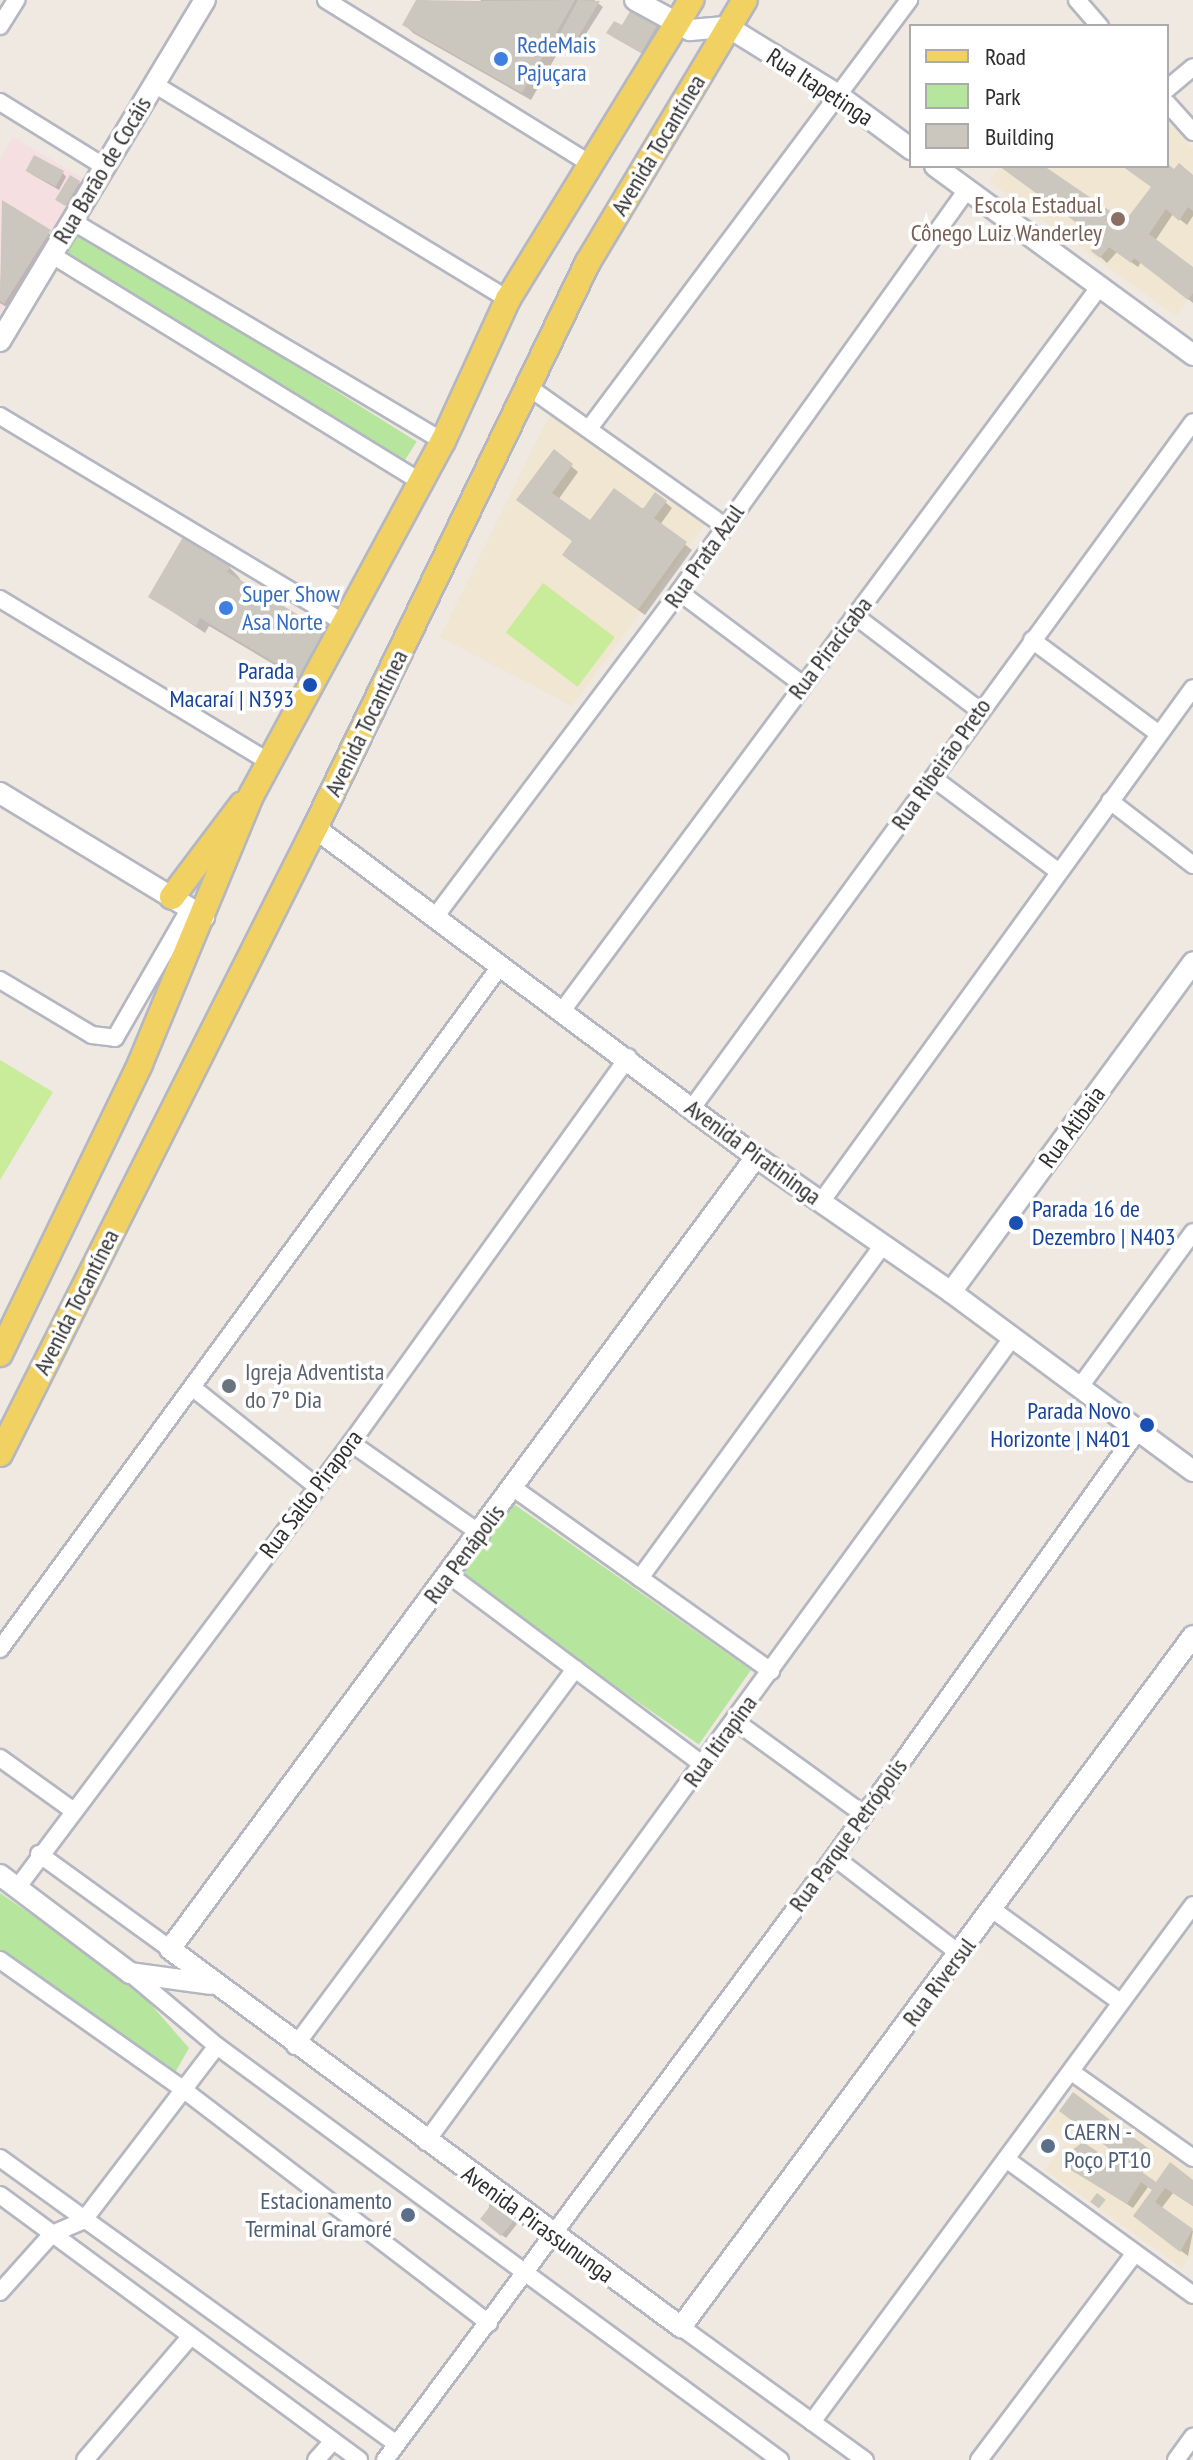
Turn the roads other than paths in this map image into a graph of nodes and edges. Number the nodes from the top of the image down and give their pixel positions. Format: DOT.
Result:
graph roads {
  1 [pos="16,0"];
  2 [pos="205,0"];
  3 [pos="326,0"];
  4 [pos="635,0"];
  5 [pos="691,0"];
  6 [pos="745,0"];
  7 [pos="909,0"];
  8 [pos="1077,0"];
  9 [pos="1098,24"];
  10 [pos="676,25"];
  11 [pos="0,26"];
  12 [pos="728,27"];
  13 [pos="1193,67"];
  14 [pos="154,84"];
  15 [pos="1169,87"];
  16 [pos="838,95"];
  17 [pos="0,102"];
  18 [pos="1169,105"];
  19 [pos="1193,132"];
  20 [pos="909,148"];
  21 [pos="590,164"];
  22 [pos="105,167"];
  23 [pos="938,168"];
  24 [pos="967,190"];
  25 [pos="72,221"];
  26 [pos="52,255"];
  27 [pos="1100,286"];
  28 [pos="508,299"];
  29 [pos="0,341"];
  30 [pos="1193,355"];
  31 [pos="527,386"];
  32 [pos="0,416"];
  33 [pos="1193,422"];
  34 [pos="591,426"];
  35 [pos="443,441"];
  36 [pos="421,482"];
  37 [pos="725,526"];
  38 [pos="679,592"];
  39 [pos="0,599"];
  40 [pos="854,615"];
  41 [pos="344,623"];
  42 [pos="1032,640"];
  43 [pos="802,684"];
  44 [pos="1193,688"];
  45 [pos="979,710"];
  46 [pos="1159,734"];
  47 [pos="269,762"];
  48 [pos="933,778"];
  49 [pos="0,793"];
  50 [pos="252,794"];
  51 [pos="1110,801"];
  52 [pos="315,828"];
  53 [pos="1193,865"];
  54 [pos="1059,872"];
  55 [pos="189,908"];
  56 [pos="435,917"];
  57 [pos="501,965"];
  58 [pos="1192,967"];
  59 [pos="0,980"];
  60 [pos="562,1011"];
  61 [pos="628,1057"];
  62 [pos="692,1108"];
  63 [pos="756,1157"];
  64 [pos="821,1202"];
  65 [pos="1193,1232"];
  66 [pos="882,1246"];
  67 [pos="951,1292"];
  68 [pos="1012,1338"];
  69 [pos="0,1354"];
  70 [pos="193,1388"];
  71 [pos="1079,1388"];
  72 [pos="1137,1432"];
  73 [pos="351,1443"];
  74 [pos="0,1454"];
  75 [pos="1193,1471"];
  76 [pos="316,1486"];
  77 [pos="512,1487"];
  78 [pos="481,1534"];
  79 [pos="448,1574"];
  80 [pos="640,1578"];
  81 [pos="1193,1636"];
  82 [pos="0,1649"];
  83 [pos="575,1669"];
  84 [pos="771,1671"];
  85 [pos="735,1721"];
  86 [pos="0,1758"];
  87 [pos="703,1765"];
  88 [pos="74,1811"];
  89 [pos="863,1814"];
  90 [pos="39,1854"];
  91 [pos="834,1857"];
  92 [pos="0,1875"];
  93 [pos="17,1888"];
  94 [pos="1193,1905"];
  95 [pos="993,1910"];
  96 [pos="170,1949"];
  97 [pos="960,1954"];
  98 [pos="0,1960"];
  99 [pos="130,1973"];
  100 [pos="213,1984"];
  101 [pos="1120,2002"];
  102 [pos="217,2046"];
  103 [pos="295,2046"];
  104 [pos="1073,2073"];
  105 [pos="184,2090"];
  106 [pos="426,2142"];
  107 [pos="0,2158"];
  108 [pos="1193,2158"];
  109 [pos="1006,2159"];
  110 [pos="0,2195"];
  111 [pos="83,2221"];
  112 [pos="52,2234"];
  113 [pos="552,2235"];
  114 [pos="1135,2253"];
  115 [pos="524,2276"];
  116 [pos="0,2292"];
  117 [pos="1193,2295"];
  118 [pos="489,2323"];
  119 [pos="681,2327"];
  120 [pos="190,2337"];
  121 [pos="812,2422"];
  122 [pos="1193,2437"];
  123 [pos="332,2442"];
  124 [pos="397,2444"];
  125 [pos="85,2460"];
  126 [pos="316,2460"];
  127 [pos="359,2460"];
  128 [pos="385,2460"];
  129 [pos="780,2460"];
  130 [pos="865,2460"];
  131 [pos="979,2460"];
  132 [pos="1176,2460"];
  1 -- 11 [label="street"];
  2 -- 14 [label="street, Rua Barão de Cocáis"];
  3 -- 21 [label="street"];
  4 -- 10 [label="street"];
  5 -- 10 [label="main road, Avenida Tocantínea"];
  6 -- 12 [label="main road, Avenida Tocantínea"];
  7 -- 16 [label="street"];
  8 -- 9 [label="street"];
  10 -- 12 [label="street"];
  10 -- 21 [label="main road, Avenida Tocantínea"];
  12 -- 16 [label="street, Rua Itapetinga"];
  12 -- 31 [label="main road, Avenida Tocantínea"];
  13 -- 15 [label="street"];
  14 -- 22 [label="street, Rua Barão de Cocáis"];
  14 -- 28 [label="street"];
  16 -- 20 [label="street, Rua Itapetinga"];
  16 -- 34 [label="street"];
  17 -- 22 [label="street"];
  18 -- 19 [label="street"];
  21 -- 28 [label="main road, Avenida Tocantínea"];
  22 -- 25 [label="street, Rua Barão de Cocáis"];
  23 -- 24 [label="street"];
  24 -- 27 [label="street"];
  24 -- 37 [label="street, Rua Prata Azul"];
  25 -- 26 [label="street, Rua Barão de Cocáis"];
  25 -- 35 [label="street"];
  26 -- 29 [label="street, Rua Barão de Cocáis"];
  26 -- 36 [label="street"];
  27 -- 30 [label="street"];
  27 -- 40 [label="street, Rua Piracicaba"];
  28 -- 35 [label="main road, Avenida Tocantínea"];
  31 -- 34 [label="street"];
  31 -- 52 [label="main road, Avenida Tocantínea"];
  32 -- 41 [label="street"];
  33 -- 42 [label="street, Rua Ribeirão Preto"];
  34 -- 37 [label="street"];
  35 -- 36 [label="main road, Avenida Tocantínea"];
  36 -- 41 [label="main road, Avenida Tocantínea"];
  37 -- 38 [label="street, Rua Prata Azul"];
  38 -- 43 [label="street"];
  38 -- 56 [label="street, Rua Prata Azul"];
  39 -- 47 [label="street"];
  40 -- 43 [label="street, Rua Piracicaba"];
  40 -- 45 [label="street"];
  41 -- 47 [label="main road, Avenida Tocantínea"];
  42 -- 45 [label="street, Rua Ribeirão Preto"];
  42 -- 46 [label="street"];
  43 -- 60 [label="street, Rua Piracicaba"];
  44 -- 46 [label="street"];
  45 -- 48 [label="street, Rua Ribeirão Preto"];
  46 -- 51 [label="street"];
  47 -- 50 [label="main road, Avenida Tocantínea"];
  48 -- 54 [label="street"];
  48 -- 62 [label="street, Rua Ribeirão Preto"];
  49 -- 55 [label="street"];
  50 -- 55 [label="main road, Avenida Tocantínea"];
  50 -- 55 [label="main road"];
  51 -- 53 [label="street"];
  51 -- 54 [label="street"];
  52 -- 56 [label="street, Avenida Piratininga"];
  52 -- 74 [label="main road, Avenida Tocantínea"];
  54 -- 64 [label="street"];
  55 -- 59 [label="street"];
  55 -- 69 [label="main road, Avenida Tocantínea"];
  56 -- 57 [label="street, Avenida Piratininga"];
  57 -- 60 [label="street, Avenida Piratininga"];
  57 -- 70 [label="street"];
  58 -- 67 [label="street, Rua Atibaia"];
  60 -- 61 [label="street, Avenida Piratininga"];
  61 -- 62 [label="street, Avenida Piratininga"];
  61 -- 73 [label="street, Rua Salto Pirapora"];
  62 -- 63 [label="street, Avenida Piratininga"];
  63 -- 64 [label="street, Avenida Piratininga"];
  63 -- 77 [label="street, Rua Penápolis"];
  64 -- 66 [label="street, Avenida Piratininga"];
  65 -- 71 [label="street"];
  66 -- 67 [label="street, Avenida Piratininga"];
  66 -- 80 [label="street"];
  67 -- 68 [label="street, Avenida Piratininga"];
  68 -- 71 [label="street, Avenida Piratininga"];
  68 -- 84 [label="street, Rua Itirapina"];
  70 -- 76 [label="street"];
  70 -- 82 [label="street"];
  71 -- 72 [label="street, Avenida Piratininga"];
  72 -- 75 [label="street, Avenida Piratininga"];
  72 -- 89 [label="street, Rua Parque Petrópolis"];
  73 -- 76 [label="street, Rua Salto Pirapora"];
  73 -- 78 [label="street"];
  76 -- 88 [label="street, Rua Salto Pirapora"];
  77 -- 78 [label="street, Rua Penápolis"];
  77 -- 80 [label="street"];
  78 -- 79 [label="street, Rua Penápolis"];
  79 -- 83 [label="street"];
  79 -- 96 [label="street, Rua Penápolis"];
  80 -- 84 [label="street"];
  81 -- 95 [label="street, Rua Riversul"];
  83 -- 87 [label="street"];
  83 -- 103 [label="street"];
  84 -- 85 [label="street, Rua Itirapina"];
  85 -- 87 [label="street, Rua Itirapina"];
  85 -- 89 [label="street"];
  86 -- 88 [label="street"];
  87 -- 106 [label="street, Rua Itirapina"];
  88 -- 90 [label="street, Rua Salto Pirapora"];
  89 -- 91 [label="street, Rua Parque Petrópolis"];
  90 -- 93 [label="street, Rua Salto Pirapora"];
  90 -- 96 [label="street, Avenida Pirassununga"];
  91 -- 97 [label="street"];
  91 -- 113 [label="street, Rua Parque Petrópolis"];
  92 -- 93 [label="street, Avenida Pirassununga"];
  93 -- 99 [label="street, Avenida Pirassununga"];
  94 -- 101 [label="street"];
  95 -- 97 [label="street, Rua Riversul"];
  95 -- 101 [label="street"];
  96 -- 100 [label="street, Avenida Pirassununga"];
  97 -- 119 [label="street, Rua Riversul"];
  98 -- 105 [label="street"];
  99 -- 100 [label="street, Avenida Pirassununga"];
  99 -- 102 [label="street"];
  100 -- 103 [label="street, Avenida Pirassununga"];
  101 -- 104 [label="street"];
  102 -- 105 [label="street"];
  102 -- 115 [label="street"];
  103 -- 106 [label="street, Avenida Pirassununga"];
  104 -- 108 [label="street"];
  104 -- 109 [label="street"];
  105 -- 111 [label="street"];
  105 -- 118 [label="street"];
  106 -- 113 [label="street, Avenida Pirassununga"];
  107 -- 111 [label="street"];
  109 -- 114 [label="street"];
  109 -- 121 [label="street"];
  110 -- 112 [label="street"];
  111 -- 112 [label="street"];
  111 -- 124 [label="street"];
  112 -- 116 [label="street"];
  112 -- 120 [label="street"];
  113 -- 115 [label="street, Rua Parque Petrópolis"];
  113 -- 119 [label="street, Avenida Pirassununga"];
  114 -- 117 [label="street"];
  114 -- 131 [label="street"];
  115 -- 118 [label="street, Rua Parque Petrópolis"];
  115 -- 129 [label="street"];
  118 -- 124 [label="street, Rua Parque Petrópolis"];
  119 -- 121 [label="street, Avenida Pirassununga"];
  120 -- 123 [label="street"];
  120 -- 125 [label="street"];
  121 -- 130 [label="street, Avenida Pirassununga"];
  122 -- 132 [label="street"];
  123 -- 126 [label="street"];
  123 -- 127 [label="street"];
  124 -- 128 [label="street, Rua Parque Petrópolis"];
}
